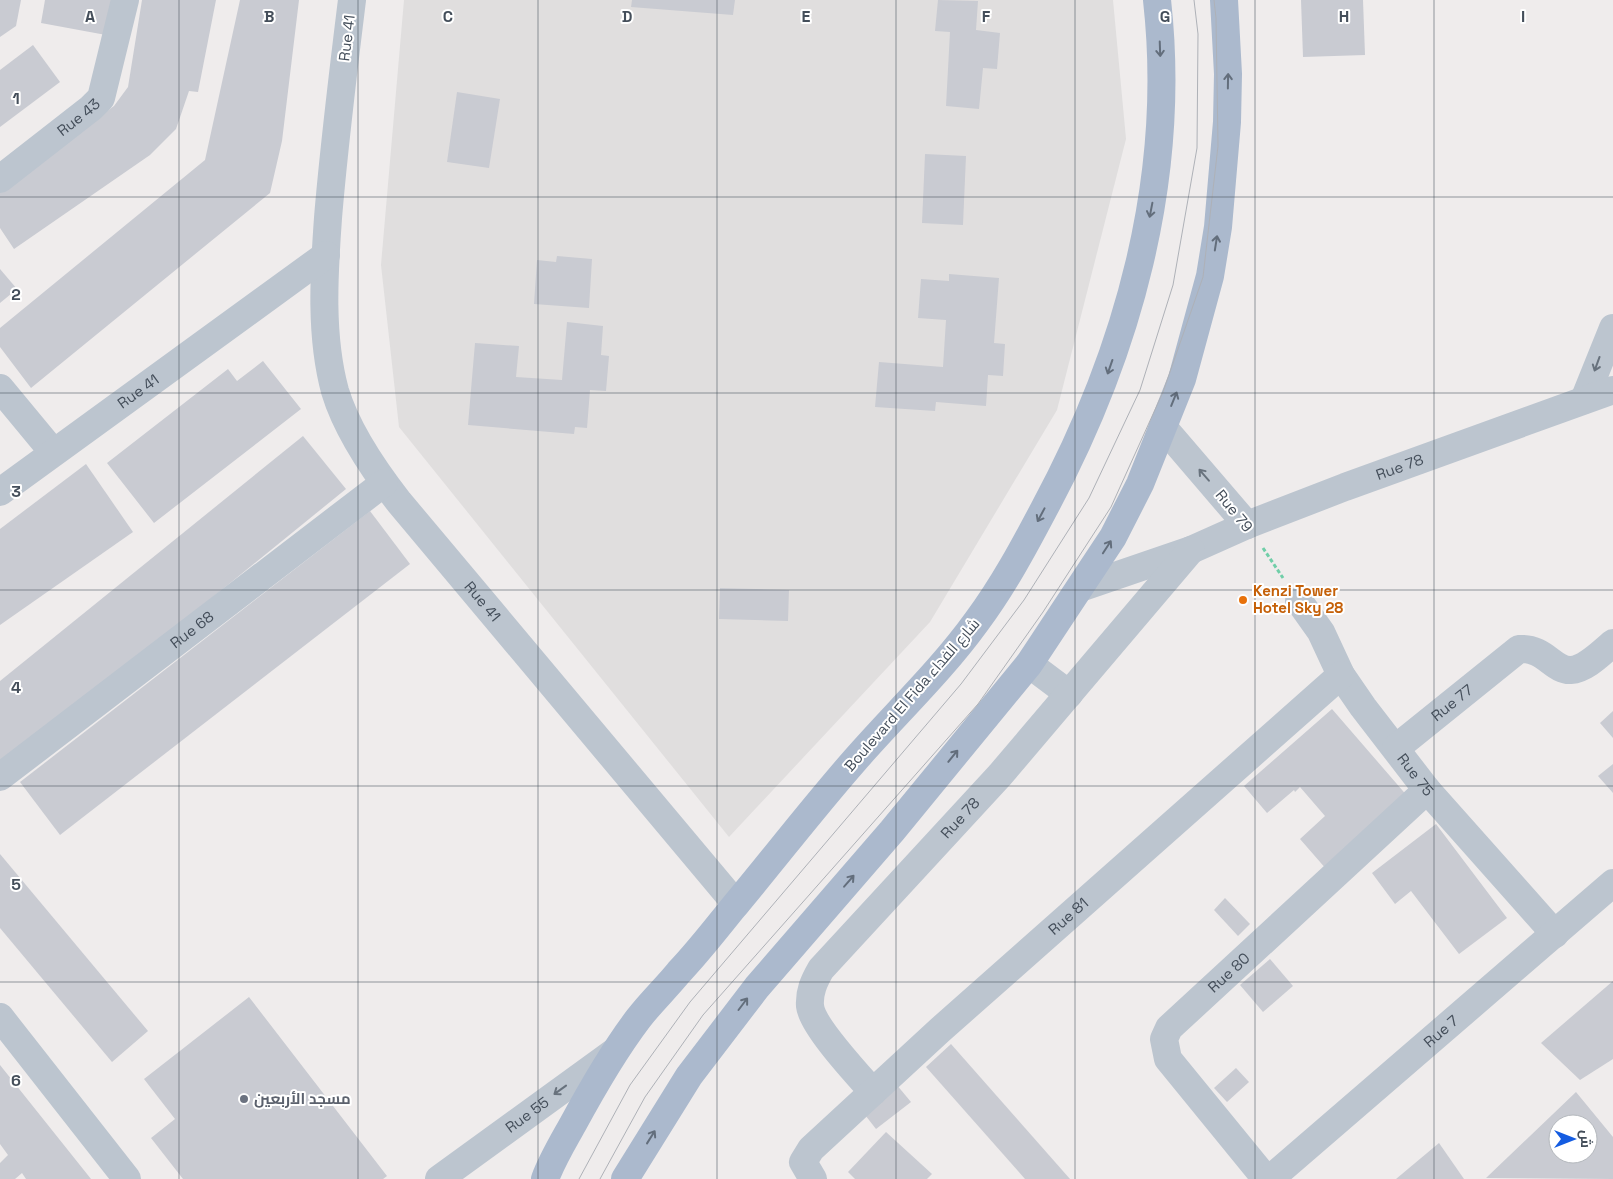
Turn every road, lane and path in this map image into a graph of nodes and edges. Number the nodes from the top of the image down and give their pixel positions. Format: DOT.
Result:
graph roads {
  1 [pos="125,0"];
  2 [pos="352,0"];
  3 [pos="1157,0"];
  4 [pos="1224,0"];
  5 [pos="0,179"];
  6 [pos="326,255"];
  7 [pos="1613,328"];
  8 [pos="0,388"];
  9 [pos="1613,390"];
  10 [pos="1584,400"];
  11 [pos="1162,427"];
  12 [pos="53,452"];
  13 [pos="384,483"];
  14 [pos="0,492"];
  15 [pos="1247,525"];
  16 [pos="1191,550"];
  17 [pos="1080,588"];
  18 [pos="1299,601"];
  19 [pos="1613,642"];
  20 [pos="1029,664"];
  21 [pos="1341,675"];
  22 [pos="1069,694"];
  23 [pos="1396,748"];
  24 [pos="0,777"];
  25 [pos="1427,790"];
  26 [pos="1613,883"];
  27 [pos="736,904"];
  28 [pos="1555,934"];
  29 [pos="0,1017"];
  30 [pos="614,1052"];
  31 [pos="873,1092"];
  32 [pos="808,1171"];
  33 [pos="127,1179"];
  34 [pos="439,1179"];
  35 [pos="545,1179"];
  36 [pos="625,1179"];
  37 [pos="1266,1179"];
  38 [pos="1270,1179"];
  1 -- 5 [label="street, Rue 43"];
  2 -- 6 [label="street, Rue 41"];
  3 -- 27 [label="main road, Boulevard El Fida شارع الفداء, one-way"];
  11 -- 4 [label="main road, one-way"];
  6 -- 12 [label="street, Rue 41"];
  6 -- 13 [label="street, Rue 41"];
  7 -- 10 [label="street, one-way"];
  8 -- 12 [label="street"];
  9 -- 10 [label="street, Rue 78"];
  10 -- 15 [label="street, Rue 78"];
  15 -- 11 [label="street, Rue 79, one-way"];
  17 -- 11 [label="main road, one-way"];
  12 -- 14 [label="street, Rue 41"];
  13 -- 24 [label="street, Rue 68"];
  13 -- 27 [label="street, Rue 41"];
  15 -- 16 [label="street, Rue 78"];
  15 -- 18 [label="path, Rue 79"];
  16 -- 17 [label="street, Rue 78"];
  16 -- 22 [label="street, Rue 78"];
  17 -- 20 [label="main road"];
  18 -- 21 [label="street, Rue 75"];
  19 -- 23 [label="street, Rue 77"];
  20 -- 22 [label="street"];
  36 -- 20 [label="main road, one-way"];
  21 -- 23 [label="street, Rue 75"];
  21 -- 31 [label="street, Rue 81"];
  22 -- 31 [label="street, Rue 78"];
  23 -- 25 [label="street, Rue 75"];
  25 -- 28 [label="street, Rue 75"];
  25 -- 37 [label="street, Rue 80"];
  26 -- 28 [label="street, Rue 7"];
  27 -- 30 [label="main road, Boulevard El Fida شارع الفداء"];
  28 -- 38 [label="street, Rue 7"];
  29 -- 33 [label="street"];
  30 -- 34 [label="street, Rue 55, one-way"];
  30 -- 35 [label="main road, Boulevard El Fida شارع الفداء"];
  31 -- 32 [label="street, Rue 81"];
}
